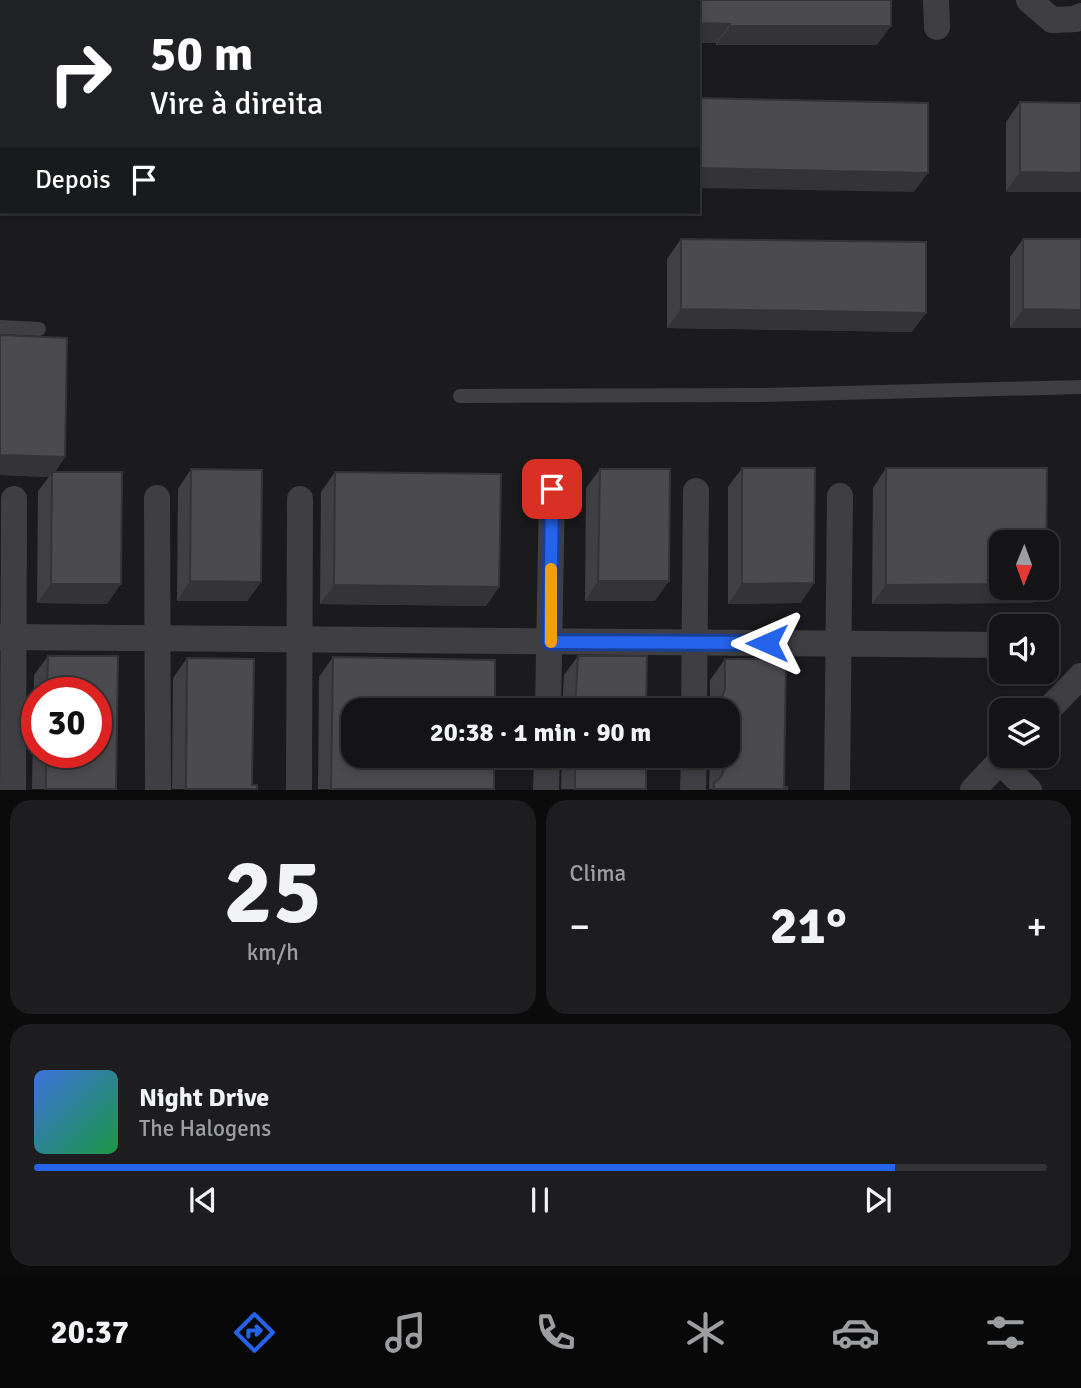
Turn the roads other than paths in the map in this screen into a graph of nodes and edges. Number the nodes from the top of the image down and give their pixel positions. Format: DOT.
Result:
graph roads {
  1 [pos="936,0"];
  2 [pos="1029,0"];
  3 [pos="1081,16"];
  4 [pos="937,27"];
  5 [pos="0,327"];
  6 [pos="39,329"];
  7 [pos="1081,387"];
  8 [pos="460,396"];
  9 [pos="552,489"];
  10 [pos="696,491"];
  11 [pos="840,496"];
  12 [pos="157,498"];
  13 [pos="14,499"];
  14 [pos="300,499"];
  15 [pos="7,637"];
  16 [pos="157,638"];
  17 [pos="300,639"];
  18 [pos="550,642"];
  19 [pos="694,643"];
  20 [pos="840,644"];
  21 [pos="989,645"];
  22 [pos="1081,676"];
  23 [pos="548,698"];
  24 [pos="694,698"];
  25 [pos="1059,699"];
  26 [pos="547,768"];
  27 [pos="694,768"];
  28 [pos="994,768"];
  29 [pos="1010,768"];
  30 [pos="13,789"];
  31 [pos="158,789"];
  32 [pos="299,789"];
  33 [pos="546,789"];
  34 [pos="694,789"];
  35 [pos="837,789"];
  36 [pos="974,789"];
  37 [pos="1029,789"];
  1 -- 4 [label="street"];
  2 -- 3 [label="street"];
  5 -- 6 [label="lane"];
  7 -- 8 [label="lane"];
  9 -- 18 [label="street"];
  10 -- 19 [label="street"];
  11 -- 20 [label="street"];
  12 -- 16 [label="street"];
  13 -- 15 [label="street"];
  14 -- 17 [label="street"];
  15 -- 16 [label="street"];
  15 -- 30 [label="street"];
  16 -- 17 [label="street"];
  16 -- 31 [label="street"];
  17 -- 18 [label="street"];
  17 -- 32 [label="street"];
  18 -- 19 [label="street"];
  18 -- 23 [label="street"];
  19 -- 20 [label="street"];
  19 -- 24 [label="street"];
  20 -- 21 [label="street"];
  20 -- 35 [label="street"];
  22 -- 25 [label="street"];
  26 -- 33 [label="street"];
  27 -- 34 [label="street"];
  28 -- 36 [label="street"];
  29 -- 37 [label="street"];
}
